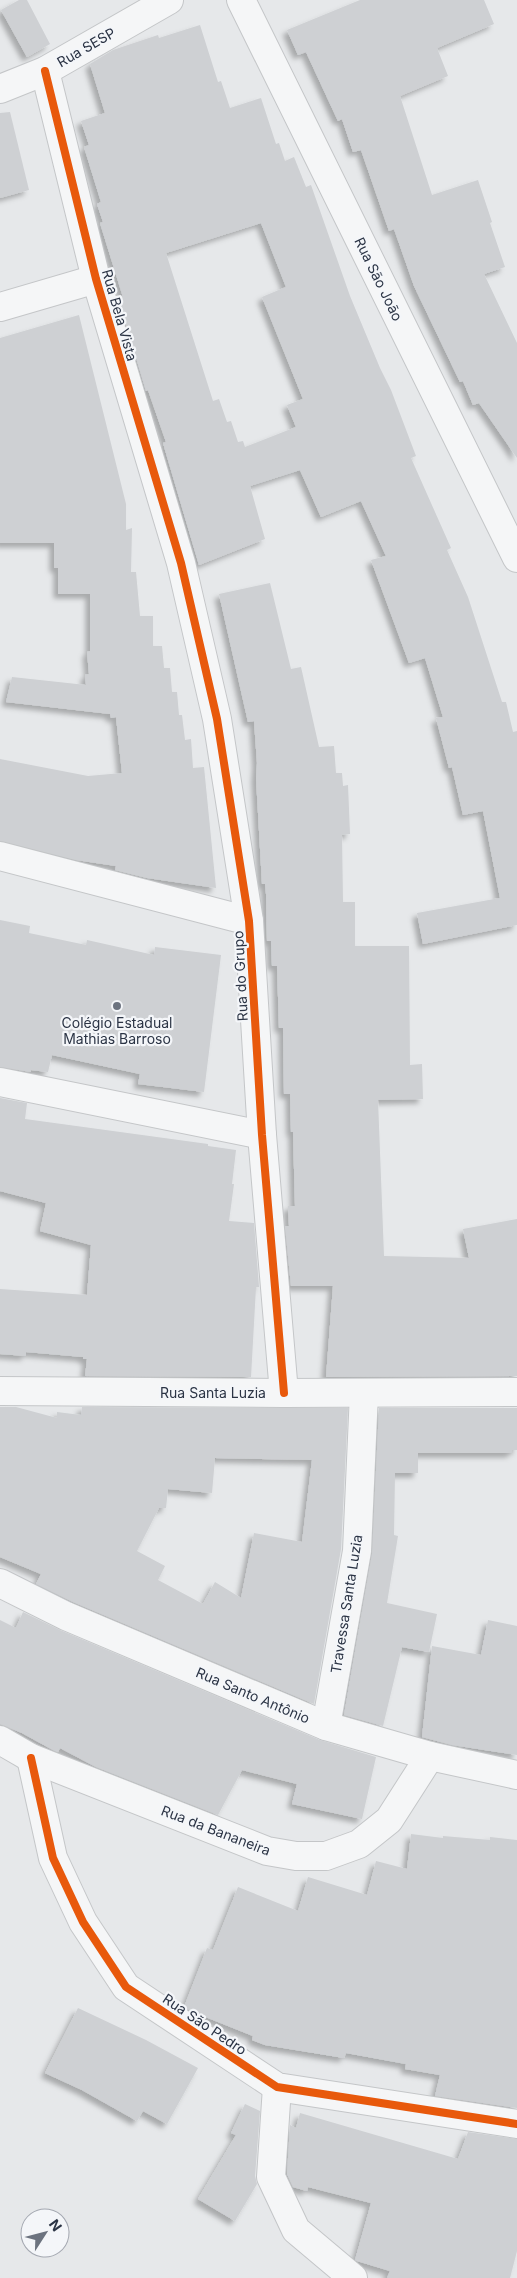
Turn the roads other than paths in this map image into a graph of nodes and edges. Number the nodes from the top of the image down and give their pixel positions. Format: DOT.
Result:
graph roads {
  1 [pos="169,0"];
  2 [pos="241,0"];
  3 [pos="45,71"];
  4 [pos="0,90"];
  5 [pos="96,279"];
  6 [pos="0,307"];
  7 [pos="517,558"];
  8 [pos="181,563"];
  9 [pos="0,856"];
  10 [pos="249,921"];
  11 [pos="0,1082"];
  12 [pos="262,1134"];
  13 [pos="0,1391"];
  14 [pos="517,1392"];
  15 [pos="284,1393"];
  16 [pos="364,1393"];
  17 [pos="0,1583"];
  18 [pos="326,1726"];
  19 [pos="0,1740"];
  20 [pos="430,1756"];
  21 [pos="30,1758"];
  22 [pos="517,1775"];
  23 [pos="276,2087"];
  24 [pos="517,2124"];
  25 [pos="353,2278"];
  1 -- 3 [label="street, Rua SESP"];
  2 -- 7 [label="street, Rua São João"];
  3 -- 4 [label="street, Rua SESP"];
  3 -- 5 [label="street, Rua Bela Vista"];
  5 -- 6 [label="street"];
  5 -- 8 [label="street, Rua Bela Vista"];
  8 -- 10 [label="street, Rua do Grupo"];
  9 -- 10 [label="street"];
  10 -- 12 [label="street, Rua do Grupo"];
  11 -- 12 [label="street"];
  12 -- 15 [label="street, Rua do Grupo"];
  13 -- 15 [label="street, Rua Santa Luzia"];
  14 -- 16 [label="street, Rua Santa Luzia"];
  15 -- 16 [label="street, Rua Santa Luzia"];
  16 -- 18 [label="street, Travessa Santa Luzia"];
  17 -- 18 [label="street, Rua Santo Antônio"];
  18 -- 20 [label="street, Rua Santo Antônio"];
  19 -- 21 [label="street, Rua da Bananeira"];
  20 -- 21 [label="street, Rua da Bananeira"];
  20 -- 22 [label="street, Rua Santo Antônio"];
  21 -- 23 [label="street, Rua São Pedro"];
  23 -- 24 [label="street, Rua São Pedro"];
  23 -- 25 [label="street"];
}
